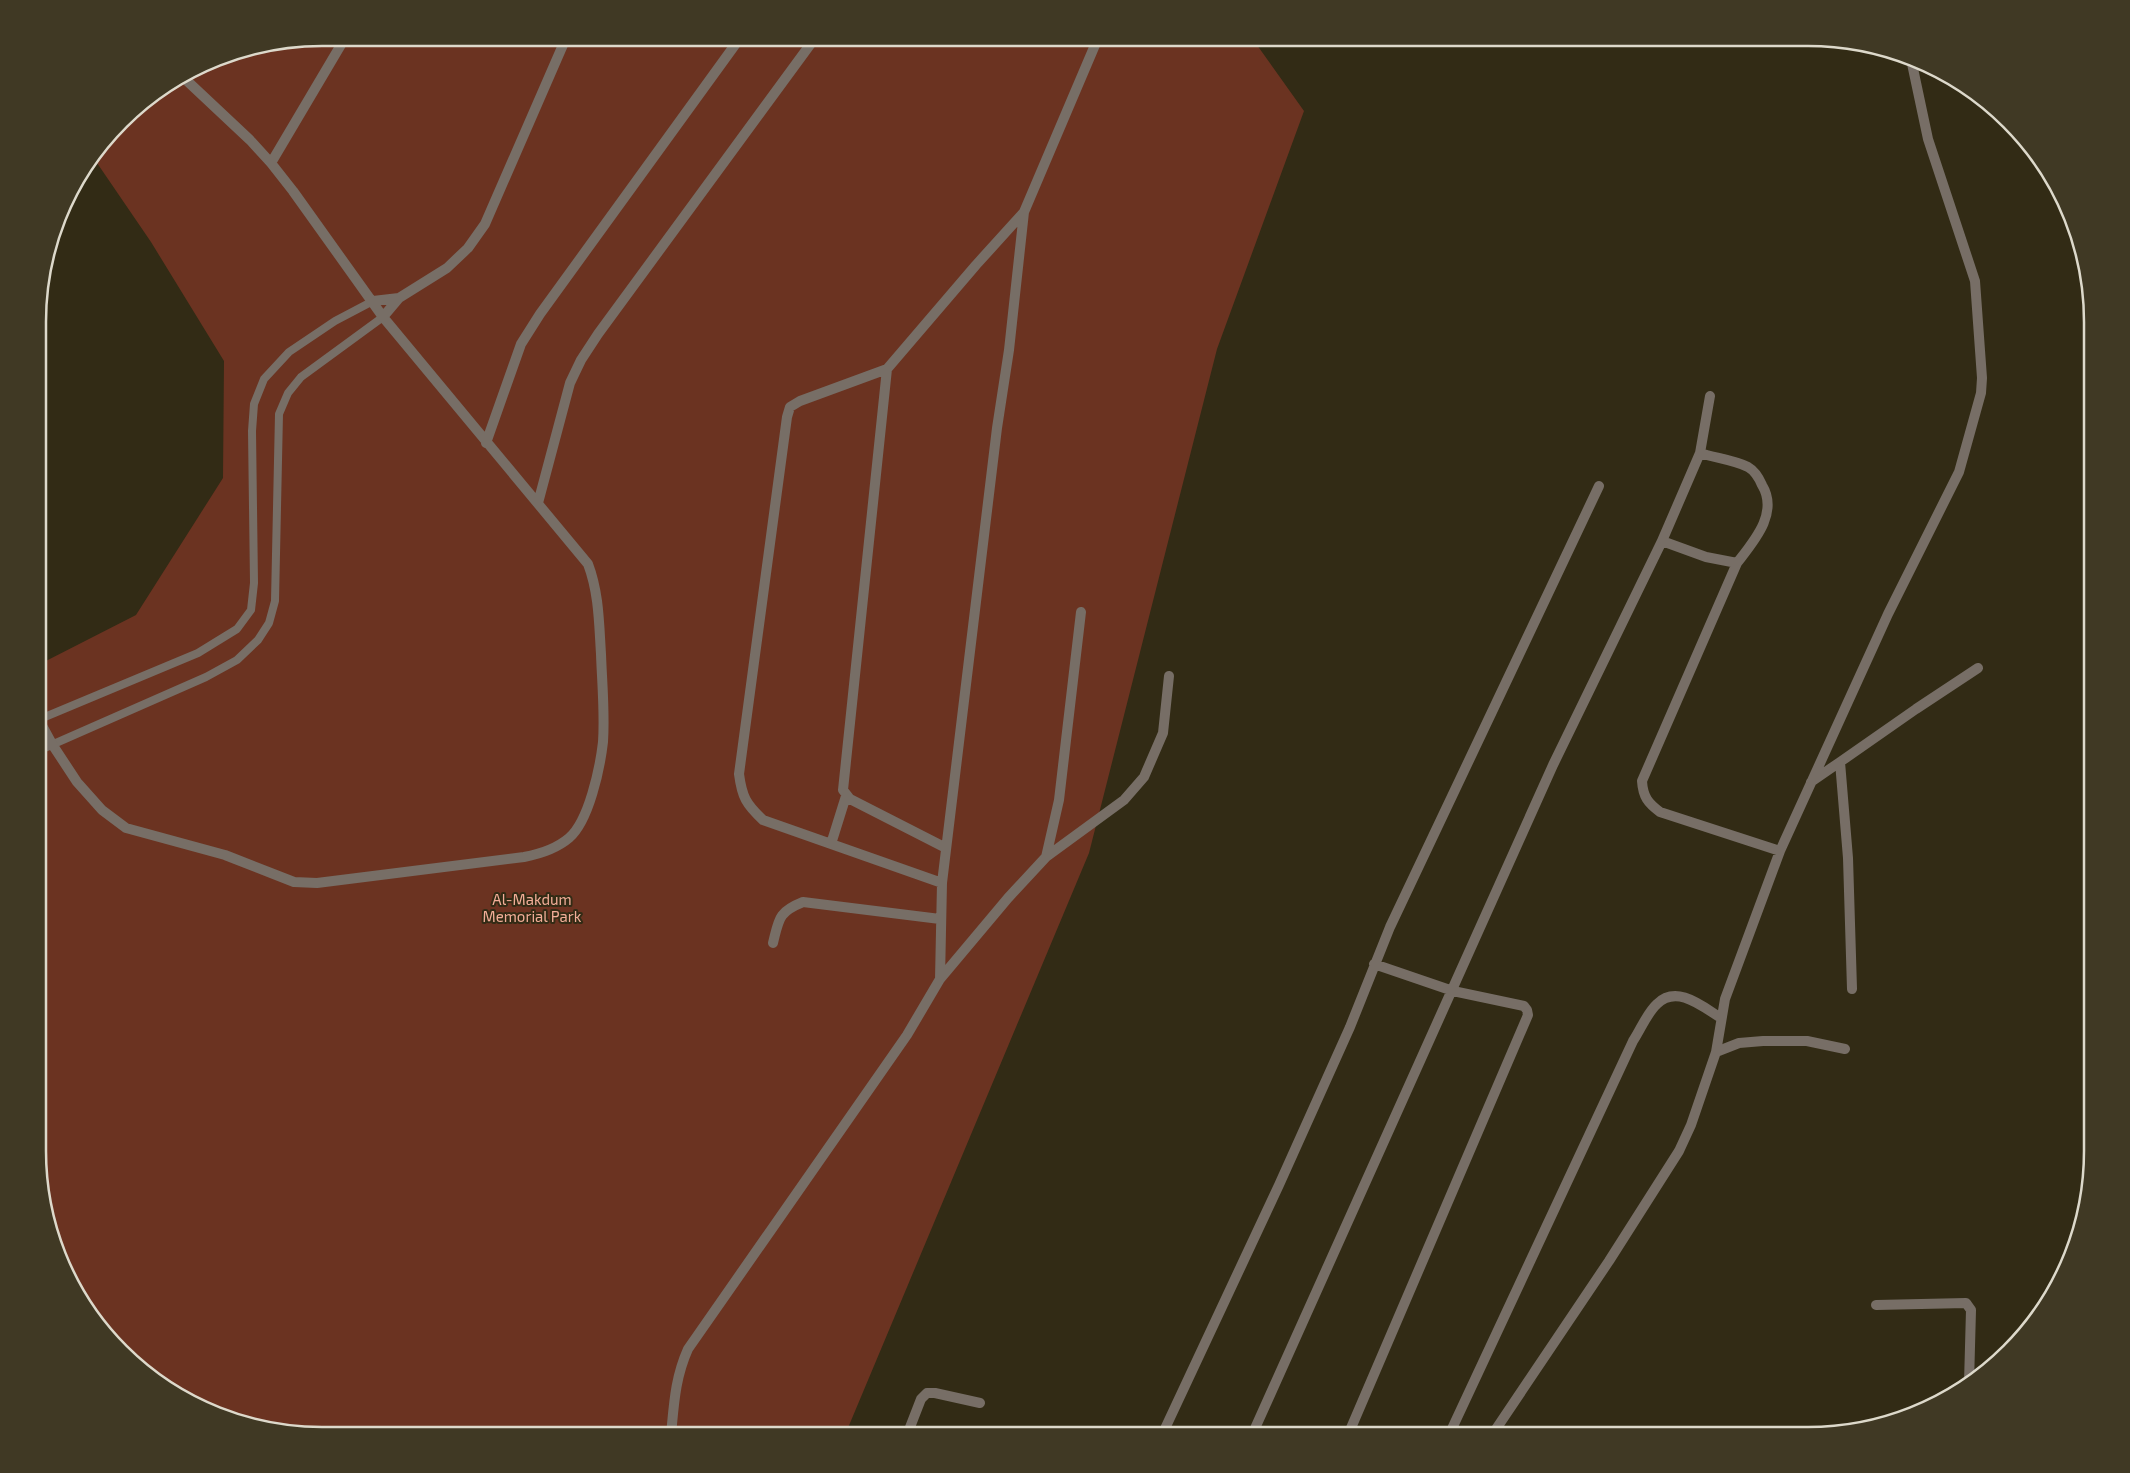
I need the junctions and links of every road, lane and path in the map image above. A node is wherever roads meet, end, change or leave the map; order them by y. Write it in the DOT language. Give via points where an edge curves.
graph roads {
  1 [pos="340,46"];
  2 [pos="563,46"];
  3 [pos="734,46"];
  4 [pos="809,46"];
  5 [pos="1095,46"];
  6 [pos="1913,67"];
  7 [pos="187,81"];
  8 [pos="271,163"];
  9 [pos="1024,212"];
  10 [pos="399,298"];
  11 [pos="373,302"];
  12 [pos="384,317"];
  13 [pos="887,369"];
  14 [pos="1710,396"];
  15 [pos="486,443"];
  16 [pos="1700,453"];
  17 [pos="1599,486"];
  18 [pos="538,503"];
  19 [pos="1662,541"];
  20 [pos="1737,563"];
  21 [pos="1081,612"];
  22 [pos="1978,668"];
  23 [pos="1170,676"];
  24 [pos="46,717"];
  25 [pos="46,732"];
  26 [pos="52,744"];
  27 [pos="46,747"];
  28 [pos="1840,762"];
  29 [pos="1811,782"];
  30 [pos="846,796"];
  31 [pos="832,844"];
  32 [pos="946,848"];
  33 [pos="1780,851"];
  34 [pos="1046,857"];
  35 [pos="942,883"];
  36 [pos="940,919"];
  37 [pos="773,943"];
  38 [pos="1374,964"];
  39 [pos="940,979"];
  40 [pos="1852,990"];
  41 [pos="1453,992"];
  42 [pos="1721,1018"];
  43 [pos="1845,1049"];
  44 [pos="1716,1052"];
  45 [pos="1876,1306"];
  46 [pos="1969,1374"];
  47 [pos="980,1403"];
  48 [pos="672,1427"];
  49 [pos="910,1427"];
  50 [pos="1166,1427"];
  51 [pos="1256,1427"];
  52 [pos="1351,1427"];
  53 [pos="1453,1427"];
  54 [pos="1497,1427"];
  1 -- 8 [label="street"];
  2 -- 10 [label="street" via="485,224 468,248 446,268"];
  3 -- 15 [label="street" via="521,344"];
  4 -- 18 [label="street" via="581,360 570,383"];
  5 -- 9 [label="street"];
  6 -- 29 [label="street" via="1928,139 1975,282 1982,356 1981,393 1959,472 1949,495 1888,614"];
  7 -- 8 [label="street"];
  8 -- 11 [label="street"];
  9 -- 13 [label="street"];
  9 -- 32 [label="street"];
  10 -- 11 [label="street"];
  10 -- 12 [label="street"];
  11 -- 12 [label="street"];
  11 -- 24 [label="lane" via="335,321 288,352 264,379 254,404 252,431 254,583 251,610 237,629 198,653"];
  12 -- 15 [label="street"];
  12 -- 26 [label="lane" via="301,377 288,393 279,414 275,601 269,623 258,640 237,660 206,677"];
  13 -- 30 [label="street" via="843,790"];
  13 -- 31 [label="street" via="800,400 790,407 739,774 741,793 748,806 763,820"];
  14 -- 16 [label="street"];
  15 -- 18 [label="street"];
  16 -- 19 [label="street"];
  16 -- 20 [label="street" via="1749,468 1766,491 1766,521"];
  17 -- 38 [label="street"];
  18 -- 26 [label="street" via="588,564 595,581 604,708 602,744 593,789 582,821 570,838 547,852 524,858 317,884 294,882 225,854 126,828 102,810 77,782"];
  19 -- 20 [label="street" via="1706,557"];
  19 -- 41 [label="street" via="1553,765"];
  20 -- 33 [label="street" via="1642,781 1643,794 1649,804 1660,812"];
  21 -- 34 [label="street" via="1059,800"];
  22 -- 28 [label="street"];
  23 -- 34 [label="street" via="1163,733 1144,777 1124,800"];
  25 -- 26 [label="street"];
  26 -- 27 [label="lane"];
  28 -- 29 [label="street"];
  28 -- 40 [label="street" via="1848,858"];
  29 -- 33 [label="street"];
  30 -- 31 [label="street"];
  30 -- 32 [label="street"];
  31 -- 35 [label="street"];
  32 -- 35 [label="street"];
  33 -- 42 [label="street"];
  34 -- 39 [label="street"];
  35 -- 36 [label="street"];
  36 -- 37 [label="street" via="803,902 779,918"];
  36 -- 39 [label="street"];
  38 -- 41 [label="street"];
  38 -- 50 [label="street" via="1350,1027 1279,1185"];
  39 -- 48 [label="street" via="907,1035 688,1349 679,1369"];
  41 -- 51 [label="street"];
  41 -- 52 [label="street" via="1524,1006 1528,1015"];
  42 -- 44 [label="street"];
  42 -- 53 [label="street" via="1681,996 1668,997 1657,1004 1633,1041"];
  43 -- 44 [label="street" via="1807,1041 1763,1041 1739,1043"];
  44 -- 54 [label="street" via="1679,1150"];
  45 -- 46 [label="street" via="1966,1303 1971,1310"];
  47 -- 49 [label="street" via="927,1393 921,1399"];
}
